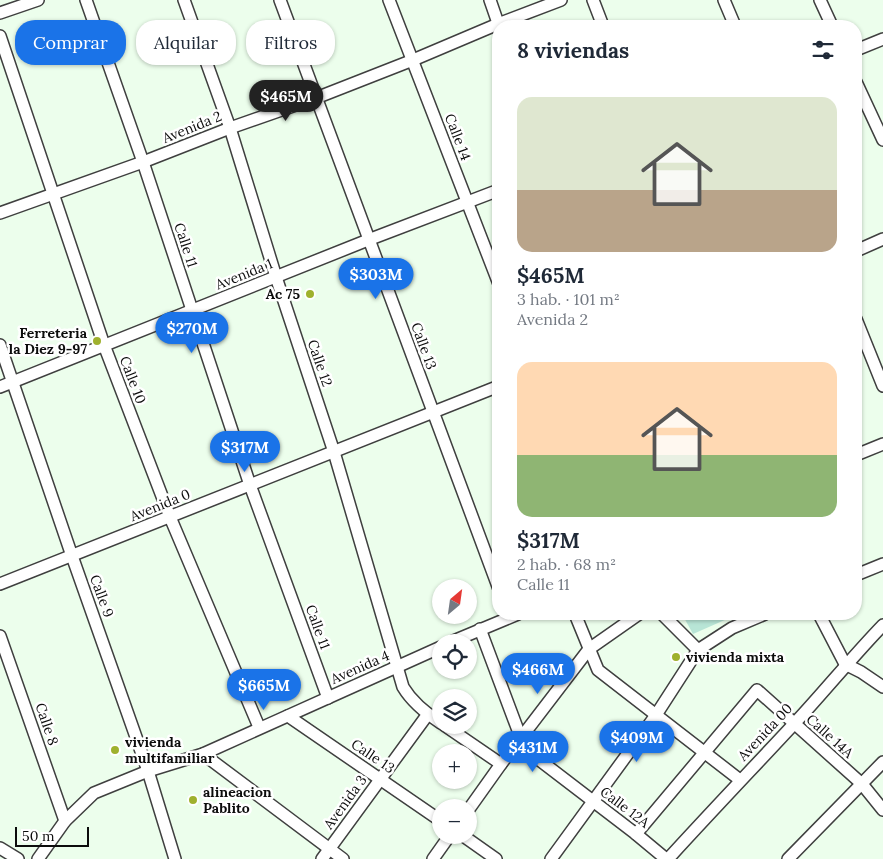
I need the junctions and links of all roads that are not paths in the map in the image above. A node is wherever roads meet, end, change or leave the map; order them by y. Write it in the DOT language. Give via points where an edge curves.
graph roads {
  1 [pos="38,0"];
  2 [pos="86,0"];
  3 [pos="184,0"];
  4 [pos="280,0"];
  5 [pos="389,0"];
  6 [pos="490,0"];
  7 [pos="561,0"];
  8 [pos="593,0"];
  9 [pos="724,0"];
  10 [pos="820,0"];
  11 [pos="0,13"];
  12 [pos="496,20"];
  13 [pos="511,20"];
  14 [pos="600,20"];
  15 [pos="732,20"];
  16 [pos="829,20"];
  17 [pos="492,28"];
  18 [pos="0,36"];
  19 [pos="883,39"];
  20 [pos="862,48"];
  21 [pos="414,60"];
  22 [pos="862,95"];
  23 [pos="316,98"];
  24 [pos="230,128"];
  25 [pos="883,140"];
  26 [pos="143,162"];
  27 [pos="492,193"];
  28 [pos="53,194"];
  29 [pos="467,202"];
  30 [pos="0,213"];
  31 [pos="368,240"];
  32 [pos="883,240"];
  33 [pos="862,249"];
  34 [pos="492,266"];
  35 [pos="276,278"];
  36 [pos="191,311"];
  37 [pos="862,334"];
  38 [pos="0,345"];
  39 [pos="104,345"];
  40 [pos="13,382"];
  41 [pos="883,386"];
  42 [pos="0,387"];
  43 [pos="492,389"];
  44 [pos="432,413"];
  45 [pos="883,444"];
  46 [pos="334,452"];
  47 [pos="862,453"];
  48 [pos="250,485"];
  49 [pos="170,517"];
  50 [pos="72,556"];
  51 [pos="883,564"];
  52 [pos="492,571"];
  53 [pos="862,573"];
  54 [pos="0,584"];
  55 [pos="501,620"];
  56 [pos="577,620"];
  57 [pos="630,620"];
  58 [pos="668,620"];
  59 [pos="751,620"];
  60 [pos="823,620"];
  61 [pos="883,625"];
  62 [pos="480,629"];
  63 [pos="468,634"];
  64 [pos="0,636"];
  65 [pos="589,649"];
  66 [pos="698,650"];
  67 [pos="432,651"];
  68 [pos="845,664"];
  69 [pos="398,666"];
  70 [pos="883,687"];
  71 [pos="328,698"];
  72 [pos="428,714"];
  73 [pos="656,715"];
  74 [pos="288,716"];
  75 [pos="432,717"];
  76 [pos="794,724"];
  77 [pos="259,727"];
  78 [pos="458,734"];
  79 [pos="522,738"];
  80 [pos="704,752"];
  81 [pos="203,754"];
  82 [pos="883,762"];
  83 [pos="501,764"];
  84 [pos="148,771"];
  85 [pos="380,779"];
  86 [pos="740,780"];
  87 [pos="862,784"];
  88 [pos="476,799"];
  89 [pos="592,801"];
  90 [pos="883,810"];
  91 [pos="432,815"];
  92 [pos="65,821"];
  93 [pos="636,834"];
  94 [pos="444,844"];
  95 [pos="475,844"];
  96 [pos="0,848"];
  97 [pos="329,849"];
  98 [pos="18,859"];
  99 [pos="38,859"];
  100 [pos="174,859"];
  101 [pos="322,859"];
  102 [pos="344,859"];
  103 [pos="433,859"];
  104 [pos="496,859"];
  105 [pos="551,859"];
  106 [pos="667,859"];
  107 [pos="788,859"];
  1 -- 11 [label="street"];
  2 -- 26 [label="street, Calle 11"];
  3 -- 24 [label="street, Calle 12"];
  4 -- 23 [label="street, Calle 13"];
  5 -- 21 [label="street, Calle 14"];
  6 -- 12 [label="street"];
  7 -- 13 [label="street, Avenida 2"];
  8 -- 14 [label="street"];
  9 -- 15 [label="street"];
  10 -- 16 [label="street"];
  17 -- 21 [label="street, Avenida 2"];
  18 -- 28 [label="street, Calle 10"];
  19 -- 20 [label="street"];
  21 -- 23 [label="street, Avenida 2"];
  21 -- 29 [label="street, Calle 14"];
  22 -- 25 [label="street"];
  23 -- 24 [label="street, Avenida 2"];
  23 -- 31 [label="street, Calle 13"];
  24 -- 26 [label="street, Avenida 2"];
  24 -- 35 [label="street, Calle 12"];
  26 -- 28 [label="street, Avenida 2"];
  26 -- 36 [label="street, Calle 11"];
  27 -- 29 [label="street, Avenida 1"];
  28 -- 30 [label="street, Avenida 2"];
  28 -- 39 [label="street, Calle 10"];
  29 -- 31 [label="street, Avenida 1"];
  29 -- 34 [label="street, Calle 14"];
  31 -- 35 [label="street, Avenida 1"];
  31 -- 44 [label="street, Calle 13"];
  32 -- 33 [label="street"];
  35 -- 36 [label="street, Avenida 1"];
  35 -- 46 [label="street, Calle 12"];
  36 -- 39 [label="street, Avenida 1"];
  36 -- 48 [label="street, Calle 11"];
  37 -- 41 [label="street"];
  38 -- 40 [label="street, Calle 9"];
  39 -- 40 [label="street, Avenida 1"];
  39 -- 49 [label="street, Calle 10"];
  40 -- 42 [label="street, Avenida 1"];
  40 -- 50 [label="street, Calle 9"];
  43 -- 44 [label="street, Avenida 0"];
  44 -- 46 [label="street, Avenida 0"];
  44 -- 52 [label="street, Calle 13"];
  45 -- 47 [label="street"];
  46 -- 48 [label="street, Avenida 0"];
  46 -- 69 [label="street, Calle 12"];
  48 -- 49 [label="street, Avenida 0"];
  48 -- 71 [label="street, Calle 11"];
  49 -- 50 [label="street, Avenida 0"];
  49 -- 77 [label="street, Calle 10"];
  50 -- 54 [label="street, Avenida 0"];
  50 -- 84 [label="street, Calle 9"];
  51 -- 53 [label="street"];
  55 -- 62 [label="street"];
  56 -- 65 [label="street"];
  57 -- 65 [label="street"];
  58 -- 66 [label="street"];
  59 -- 66 [label="street"];
  60 -- 68 [label="street"];
  61 -- 68 [label="street, Avenida 00"];
  62 -- 63 [label="street"];
  62 -- 79 [label="street, Calle 12A"];
  64 -- 92 [label="street, Calle 8"];
  65 -- 73 [label="street" via="598,670"];
  65 -- 79 [label="street"];
  66 -- 73 [label="street"];
  67 -- 69 [label="street, Avenida 4"];
  68 -- 70 [label="street"];
  68 -- 76 [label="street, Avenida 00"];
  69 -- 71 [label="street, Avenida 4"];
  69 -- 72 [label="street, Calle 12" via="406,692"];
  71 -- 74 [label="street, Avenida 4"];
  72 -- 75 [label="street, Calle 12"];
  72 -- 85 [label="street, Avenida 3"];
  73 -- 80 [label="street"];
  73 -- 89 [label="street"];
  74 -- 77 [label="street, Avenida 4"];
  74 -- 85 [label="street, Calle 13"];
  76 -- 80 [label="street, Calle 14A" via="757,690"];
  76 -- 86 [label="street, Avenida 00"];
  76 -- 87 [label="street, Calle 14A"];
  77 -- 81 [label="street, Avenida 4"];
  78 -- 83 [label="street, Calle 12"];
  79 -- 83 [label="street"];
  79 -- 89 [label="street, Calle 12A" via="529,754"];
  80 -- 86 [label="street"];
  80 -- 93 [label="street"];
  81 -- 84 [label="street, Avenida 4"];
  81 -- 97 [label="street"];
  82 -- 87 [label="street"];
  83 -- 88 [label="street"];
  84 -- 92 [label="street, Avenida 4" via="94,794"];
  84 -- 100 [label="street, Calle 9"];
  85 -- 91 [label="street, Calle 13"];
  85 -- 97 [label="street, Avenida 3"];
  86 -- 106 [label="street, Avenida 00"];
  87 -- 90 [label="street, Calle 14A"];
  87 -- 107 [label="street"];
  89 -- 93 [label="street, Calle 12A"];
  89 -- 105 [label="street"];
  92 -- 99 [label="street, Avenida 4"];
  93 -- 106 [label="street, Calle 12A"];
  94 -- 103 [label="street"];
  95 -- 104 [label="street"];
  96 -- 98 [label="street"];
  97 -- 101 [label="street, Avenida 3"];
  97 -- 102 [label="street"];
}
